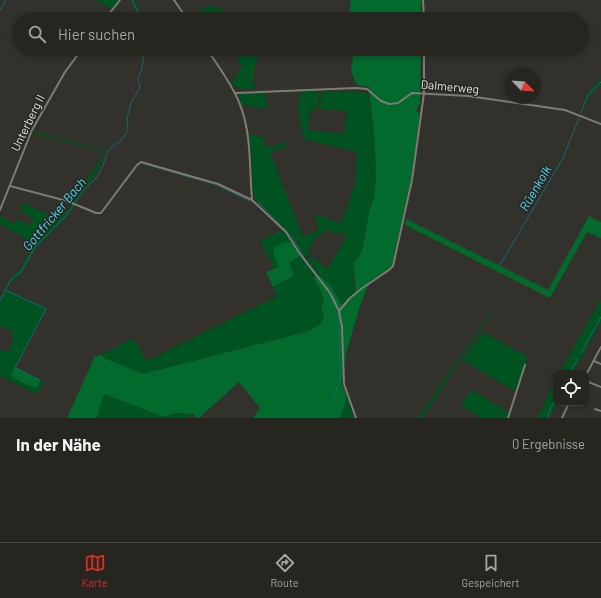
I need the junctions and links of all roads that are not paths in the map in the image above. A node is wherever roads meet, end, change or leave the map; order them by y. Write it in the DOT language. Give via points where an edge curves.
graph roads {
  1 [pos="120,0"];
  2 [pos="174,0"];
  3 [pos="424,0"];
  4 [pos="111,12"];
  5 [pos="183,12"];
  6 [pos="424,12"];
  7 [pos="77,56"];
  8 [pos="211,56"];
  9 [pos="424,56"];
  10 [pos="235,93"];
  11 [pos="424,93"];
  12 [pos="601,124"];
  13 [pos="10,186"];
  14 [pos="252,200"];
  15 [pos="0,210"];
  16 [pos="339,311"];
  17 [pos="601,347"];
  18 [pos="594,361"];
  19 [pos="601,364"];
  20 [pos="525,365"];
  21 [pos="589,370"];
  22 [pos="589,382"];
  23 [pos="601,387"];
  24 [pos="568,406"];
  25 [pos="596,409"];
  26 [pos="601,411"];
  27 [pos="356,418"];
  28 [pos="508,418"];
  29 [pos="563,418"];
  1 -- 4 [label="street"];
  2 -- 5 [label="street"];
  3 -- 6 [label="street"];
  7 -- 13 [label="street, Unterberg II" via="32,130"];
  8 -- 10 [label="street"];
  9 -- 11 [label="street"];
  10 -- 11 [label="street, Dalmerweg" via="356,88 367,89 382,101 393,104 412,93"];
  10 -- 14 [label="street" via="243,114 250,147"];
  11 -- 12 [label="street, Dalmerweg" via="468,96 565,110"];
  11 -- 16 [label="street" via="412,180 393,266 350,298"];
  13 -- 14 [label="street" via="101,213 141,162 218,184"];
  13 -- 15 [label="street, Unterberg II"];
  14 -- 16 [label="street" via="286,232 330,293"];
  16 -- 27 [label="street" via="344,384"];
  17 -- 18 [label="street"];
  18 -- 19 [label="street"];
  18 -- 21 [label="street"];
  20 -- 28 [label="street"];
  22 -- 23 [label="street"];
  24 -- 29 [label="street"];
  25 -- 26 [label="street"];
}
